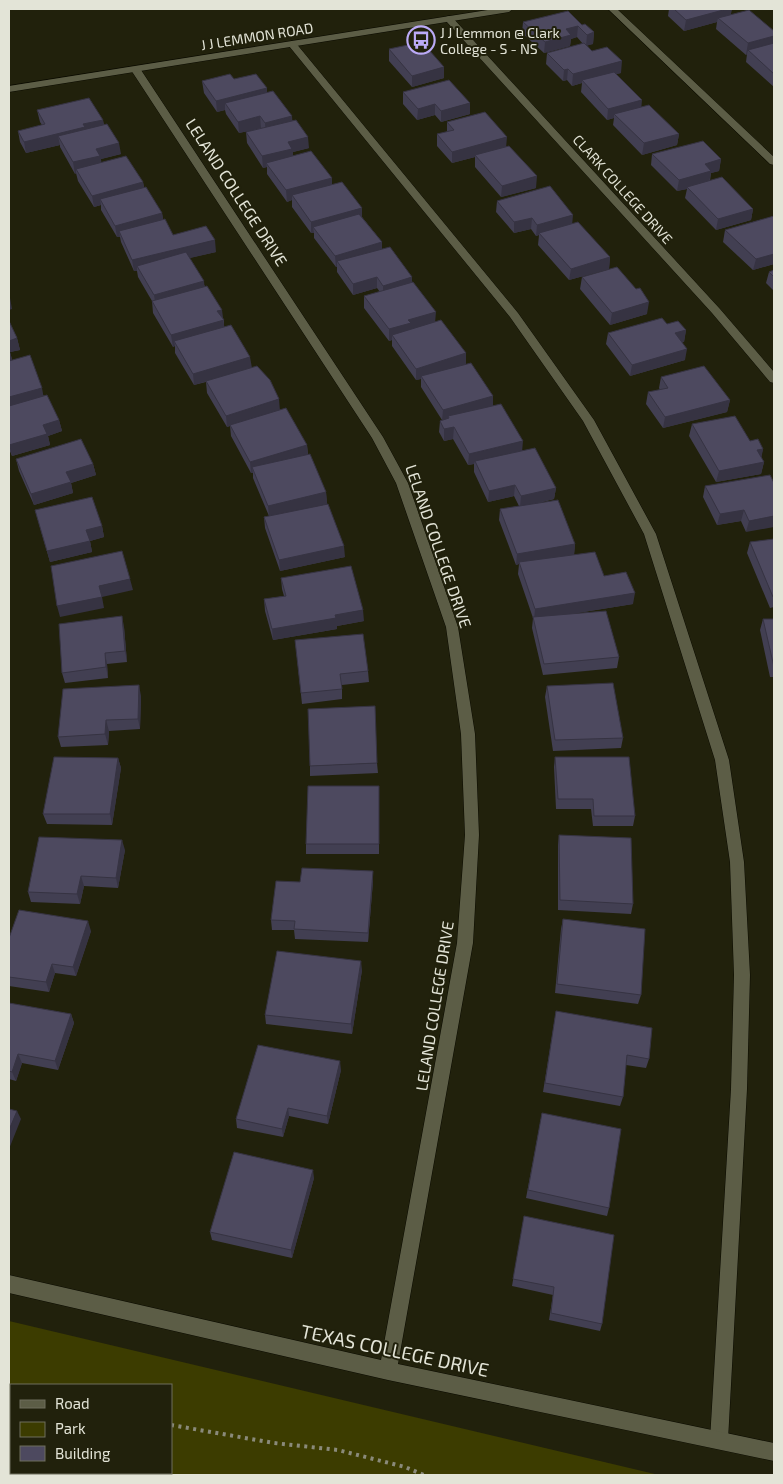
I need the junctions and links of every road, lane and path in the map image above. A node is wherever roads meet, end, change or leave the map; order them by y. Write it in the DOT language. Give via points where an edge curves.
graph roads {
  1 [pos="509,9"];
  2 [pos="612,9"];
  3 [pos="449,19"];
  4 [pos="292,44"];
  5 [pos="136,70"];
  6 [pos="9,88"];
  7 [pos="774,162"];
  8 [pos="774,379"];
  9 [pos="9,1284"];
  10 [pos="388,1371"];
  11 [pos="172,1424"];
  12 [pos="719,1440"];
  13 [pos="774,1452"];
  14 [pos="424,1475"];
  1 -- 3 [label="street, J J LEMMON ROAD"];
  2 -- 7 [label="street"];
  3 -- 4 [label="street, J J LEMMON ROAD"];
  3 -- 8 [label="street, CLARK COLLEGE DRIVE" via="716,310"];
  4 -- 5 [label="street, J J LEMMON ROAD"];
  4 -- 12 [label="street" via="514,315 588,420 650,534 719,751 737,862 742,975 739,1089"];
  5 -- 6 [label="street, J J LEMMON ROAD"];
  5 -- 10 [label="street, LELAND COLLEGE DRIVE" via="378,437 402,483 452,627 468,734 472,835 465,944"];
  9 -- 10 [label="street, TEXAS COLLEGE DRIVE"];
  10 -- 12 [label="street, TEXAS COLLEGE DRIVE"];
  11 -- 14 [label="path" via="274,1443 338,1450"];
  12 -- 13 [label="street, TEXAS COLLEGE DRIVE"];
}
